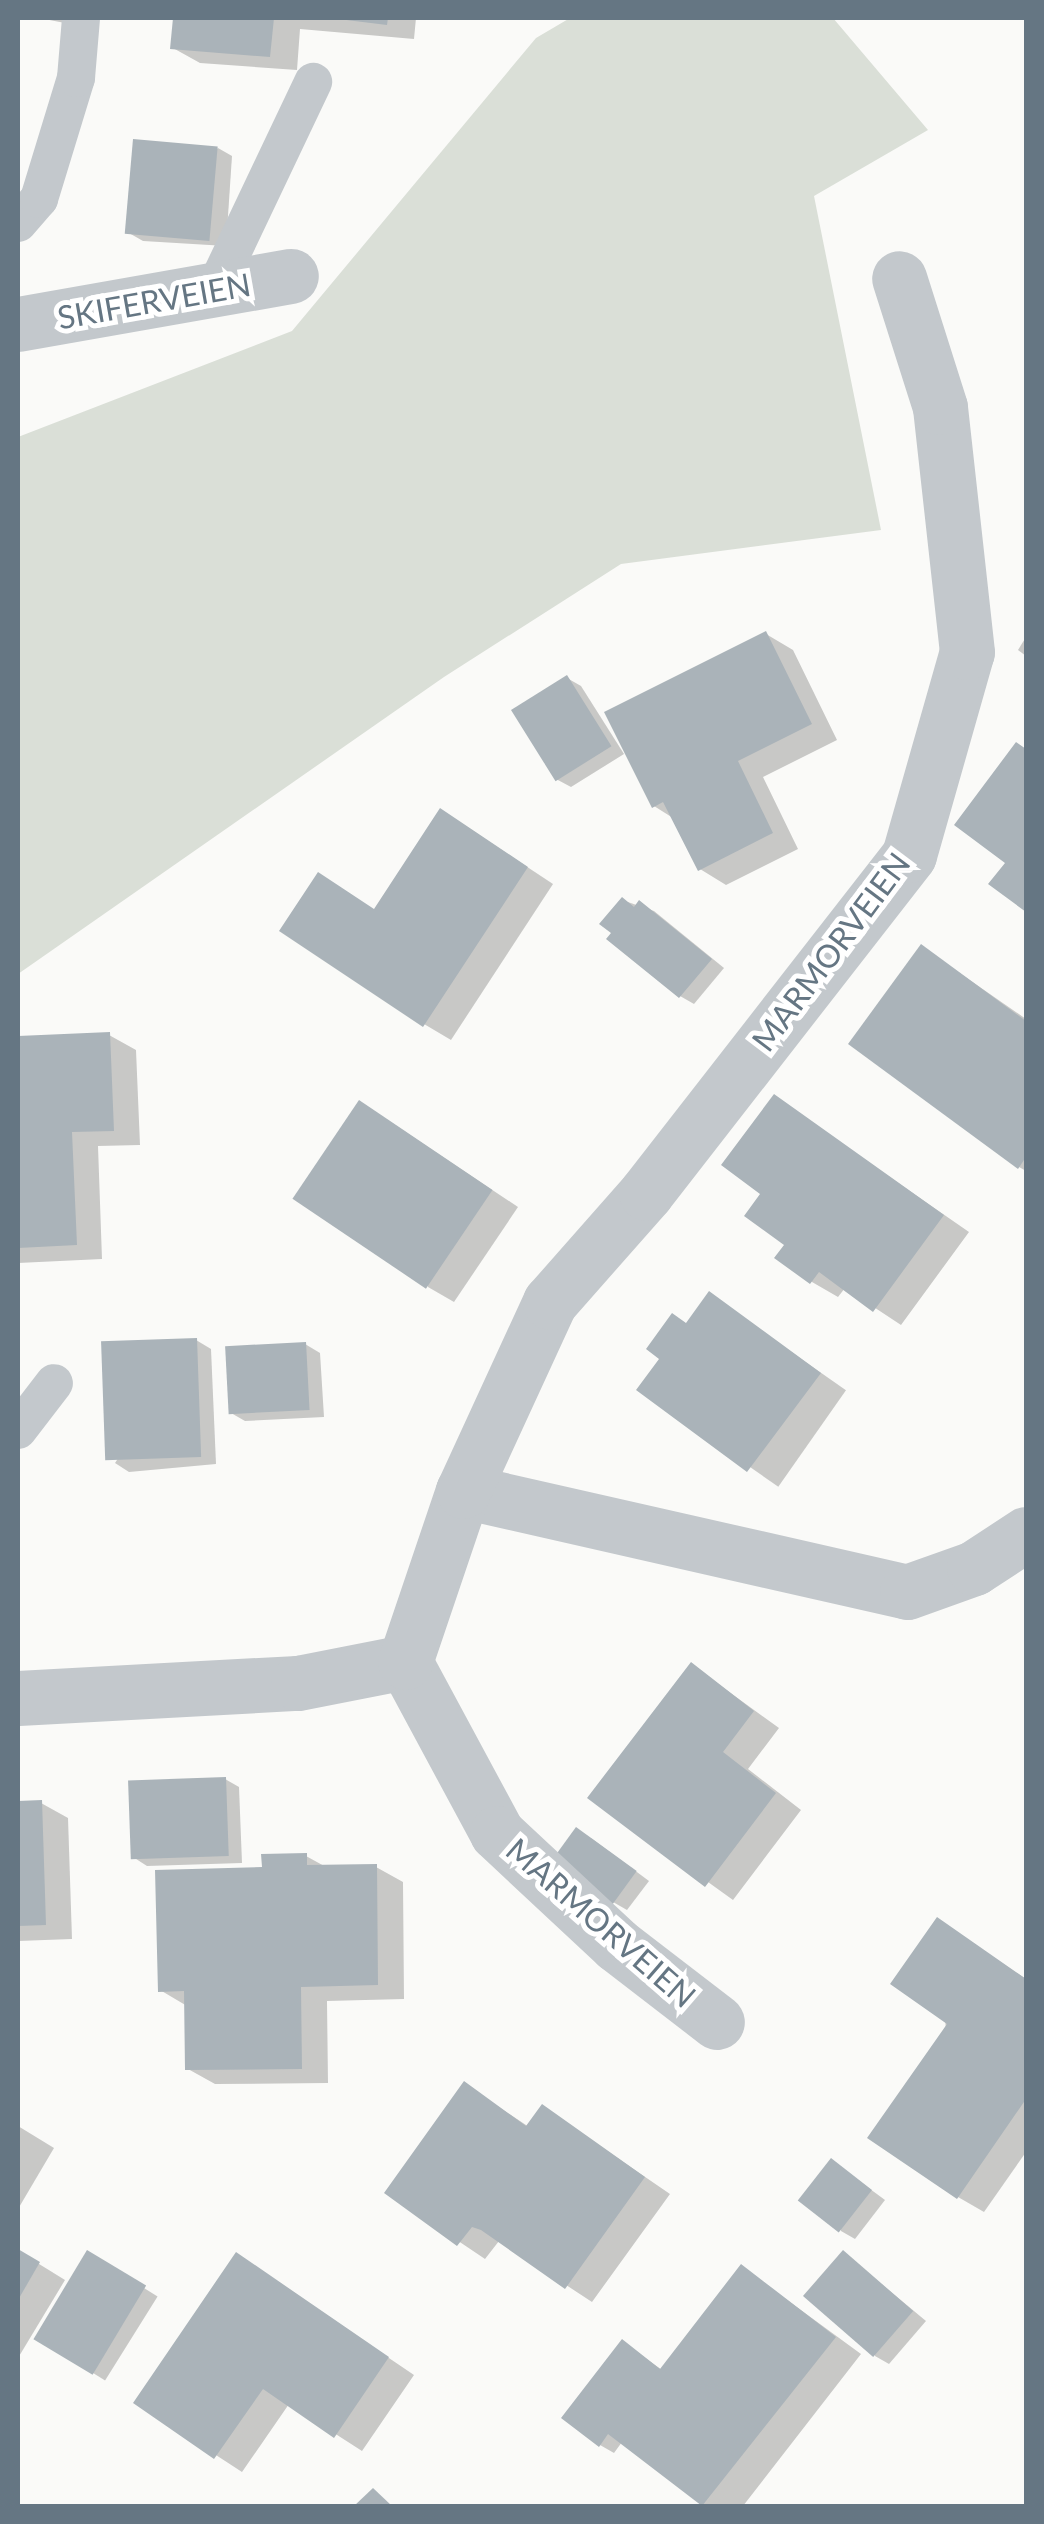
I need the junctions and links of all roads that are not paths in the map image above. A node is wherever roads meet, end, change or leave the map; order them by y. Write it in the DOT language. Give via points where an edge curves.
graph roads {
  1 [pos="80,18"];
  2 [pos="314,82"];
  3 [pos="18,223"];
  4 [pos="290,276"];
  5 [pos="900,278"];
  6 [pos="212,295"];
  7 [pos="18,324"];
  8 [pos="54,1383"];
  9 [pos="18,1430"];
  10 [pos="463,1490"];
  11 [pos="1026,1534"];
  12 [pos="405,1662"];
  13 [pos="18,1698"];
  14 [pos="718,2022"];
  1 -- 3 [label="lane" via="76,78 39,198"];
  2 -- 6 [label="lane"];
  4 -- 6 [label="street, SKIFERVEIEN"];
  5 -- 10 [label="street, MARMORVEIEN" via="940,406 967,652 909,854 646,1193 550,1302"];
  6 -- 7 [label="street, SKIFERVEIEN"];
  8 -- 9 [label="lane"];
  10 -- 11 [label="street" via="907,1592 974,1568"];
  10 -- 12 [label="street, MARMORVEIEN"];
  12 -- 13 [label="street" via="298,1684"];
  12 -- 14 [label="street, MARMORVEIEN" via="497,1832 617,1945"];
}
